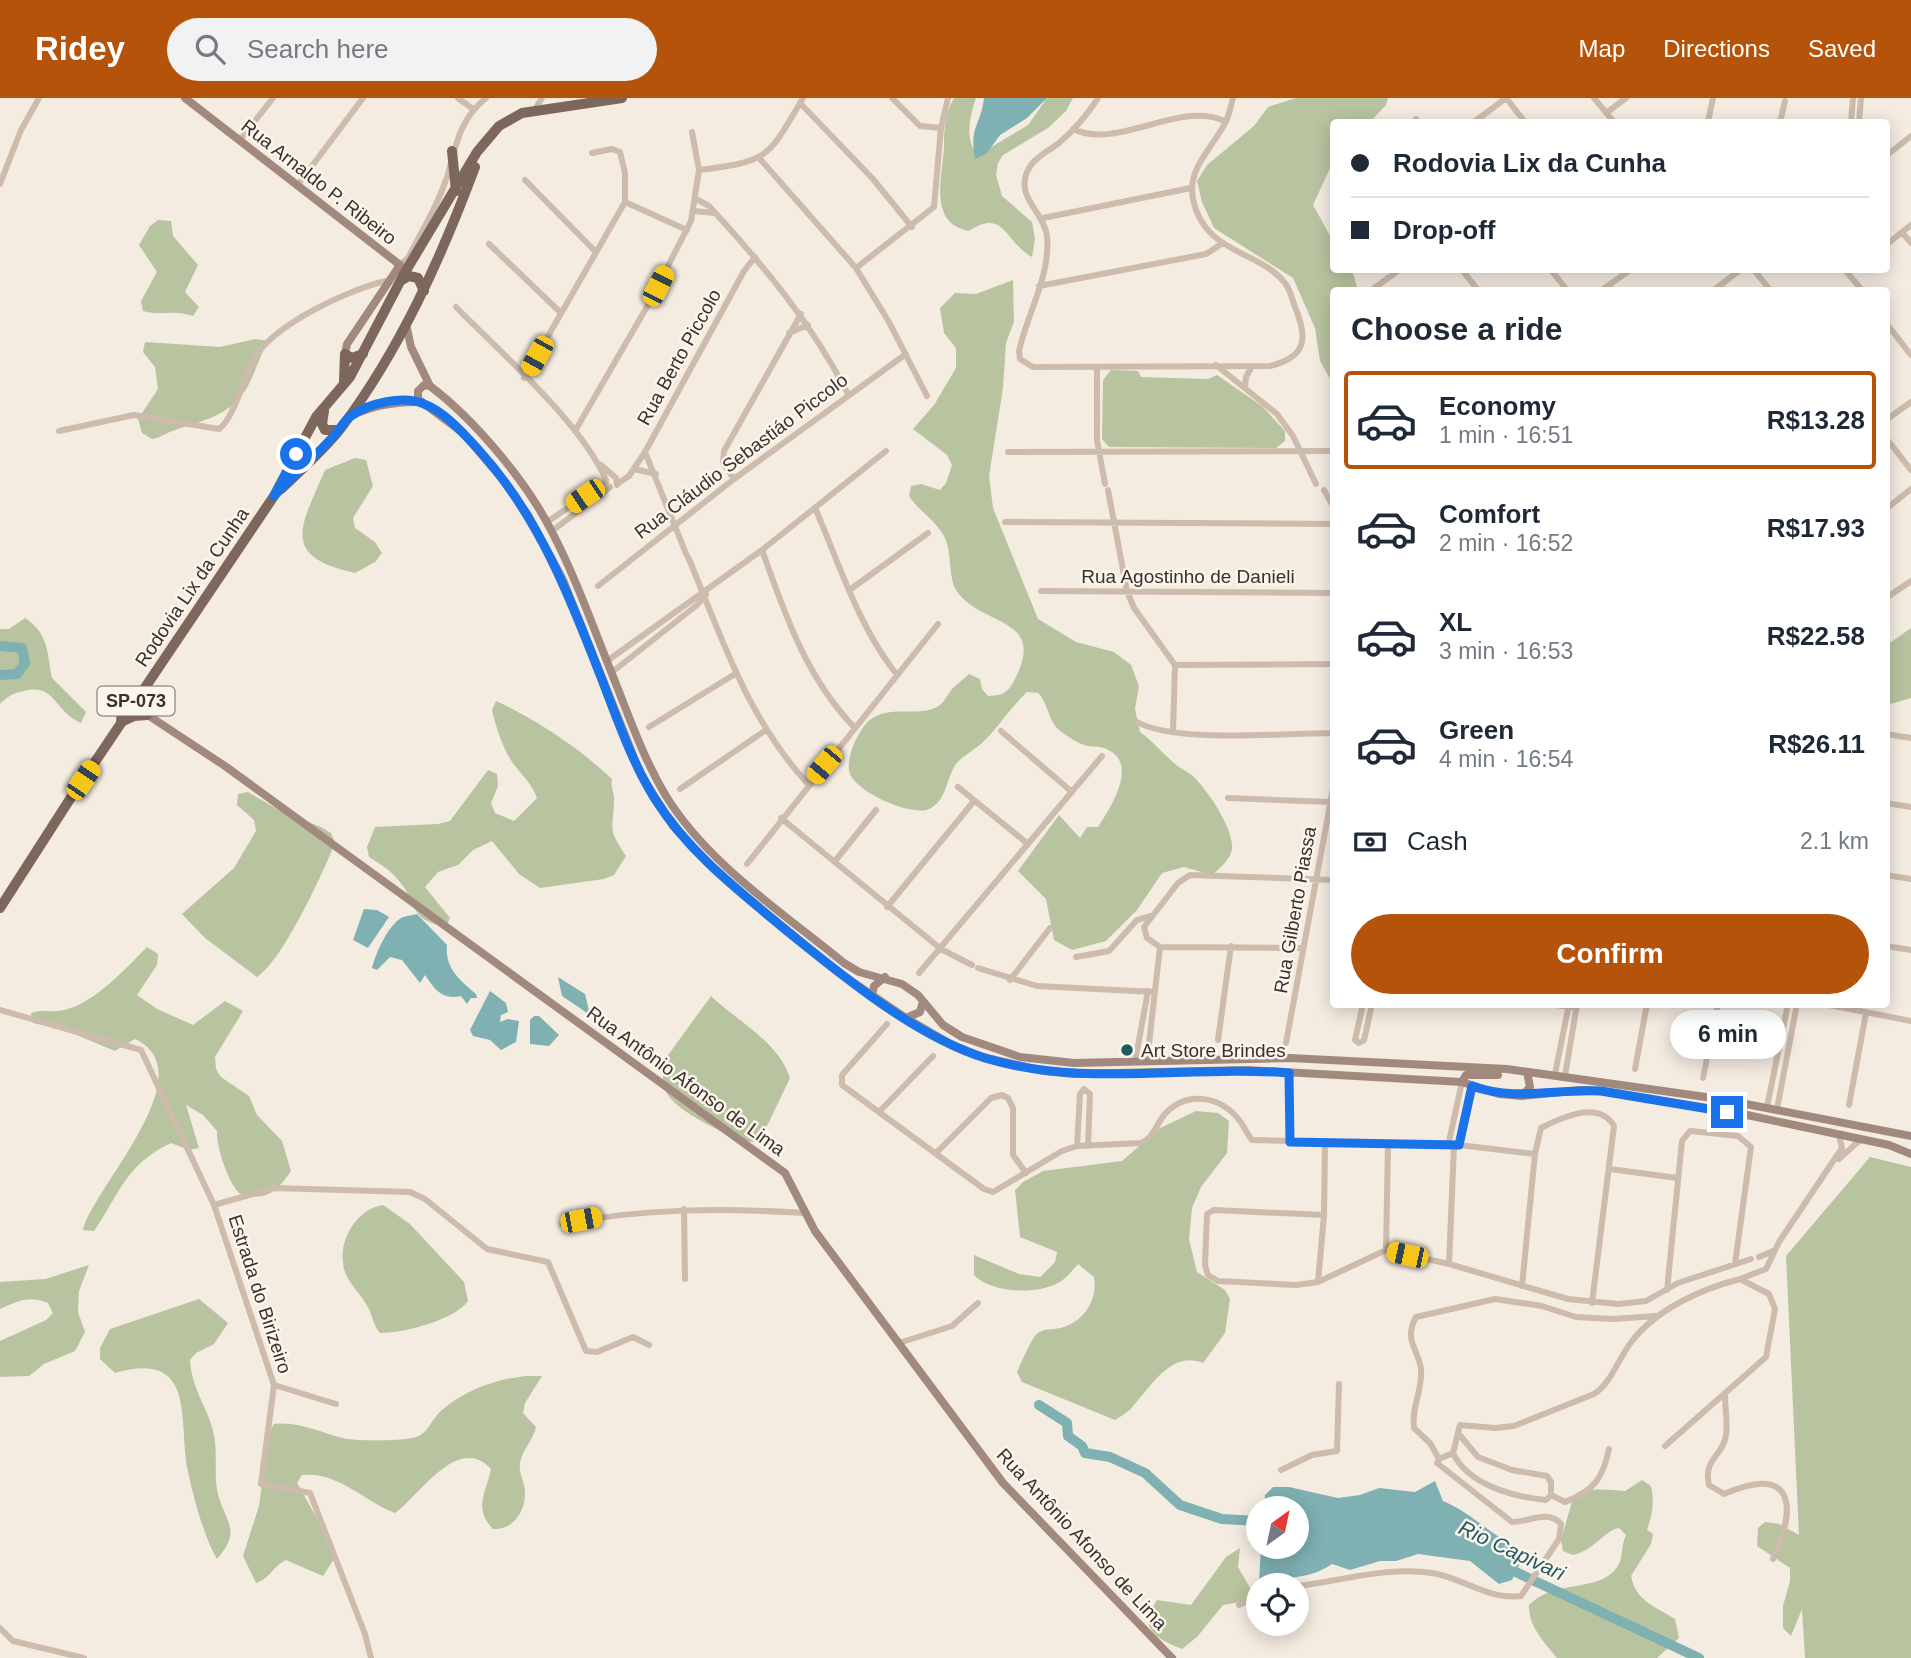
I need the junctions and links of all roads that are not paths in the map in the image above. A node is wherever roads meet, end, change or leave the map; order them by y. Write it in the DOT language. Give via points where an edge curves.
graph roads {
  1 [pos="39,98"];
  2 [pos="273,98"];
  3 [pos="363,98"];
  4 [pos="458,98"];
  5 [pos="485,98"];
  6 [pos="542,98"];
  7 [pos="622,98"];
  8 [pos="892,98"];
  9 [pos="948,98"];
  10 [pos="1098,98"];
  11 [pos="1233,98"];
  12 [pos="1506,98"];
  13 [pos="1594,98"];
  14 [pos="1626,98"];
  15 [pos="1713,98"];
  16 [pos="1853,98"];
  17 [pos="1861,98"];
  18 [pos="187,99"];
  19 [pos="802,101"];
  20 [pos="1785,101"];
  21 [pos="472,109"];
  22 [pos="535,109"];
  23 [pos="1606,113"];
  24 [pos="1478,119"];
  25 [pos="1523,119"];
  26 [pos="1611,119"];
  27 [pos="1709,119"];
  28 [pos="1781,119"];
  29 [pos="1851,119"];
  30 [pos="1859,119"];
  31 [pos="1226,122"];
  32 [pos="940,128"];
  33 [pos="1073,130"];
  34 [pos="692,132"];
  35 [pos="1911,136"];
  36 [pos="240,140"];
  37 [pos="486,141"];
  38 [pos="452,151"];
  39 [pos="593,153"];
  40 [pos="1890,153"];
  41 [pos="761,159"];
  42 [pos="699,170"];
  43 [pos="524,180"];
  44 [pos="0,184"];
  45 [pos="297,186"];
  46 [pos="1191,188"];
  47 [pos="456,191"];
  48 [pos="696,198"];
  49 [pos="625,202"];
  50 [pos="694,211"];
  51 [pos="716,214"];
  52 [pos="1042,218"];
  53 [pos="1911,225"];
  54 [pos="912,227"];
  55 [pos="687,230"];
  56 [pos="1902,232"];
  57 [pos="1890,241"];
  58 [pos="1223,243"];
  59 [pos="1911,243"];
  60 [pos="489,244"];
  61 [pos="595,251"];
  62 [pos="755,257"];
  63 [pos="400,265"];
  64 [pos="856,268"];
  65 [pos="1395,273"];
  66 [pos="1464,273"];
  67 [pos="1553,273"];
  68 [pos="1626,273"];
  69 [pos="1736,273"];
  70 [pos="1756,273"];
  71 [pos="402,280"];
  72 [pos="386,281"];
  73 [pos="1039,286"];
  74 [pos="1376,287"];
  75 [pos="1476,287"];
  76 [pos="1565,287"];
  77 [pos="1606,287"];
  78 [pos="1718,287"];
  79 [pos="1768,287"];
  80 [pos="424,292"];
  81 [pos="456,307"];
  82 [pos="561,313"];
  83 [pos="801,314"];
  84 [pos="406,321"];
  85 [pos="808,325"];
  86 [pos="1890,328"];
  87 [pos="789,333"];
  88 [pos="365,352"];
  89 [pos="345,354"];
  90 [pos="906,354"];
  91 [pos="1911,355"];
  92 [pos="1216,365"];
  93 [pos="1252,366"];
  94 [pos="1097,367"];
  95 [pos="524,378"];
  96 [pos="343,385"];
  97 [pos="430,386"];
  98 [pos="1245,388"];
  99 [pos="848,394"];
  100 [pos="927,396"];
  101 [pos="422,402"];
  102 [pos="1911,402"];
  103 [pos="327,404"];
  104 [pos="349,416"];
  105 [pos="1890,417"];
  106 [pos="339,430"];
  107 [pos="575,431"];
  108 [pos="59,432"];
  109 [pos="1890,443"];
  110 [pos="886,451"];
  111 [pos="1300,451"];
  112 [pos="1330,451"];
  113 [pos="645,452"];
  114 [pos="1008,452"];
  115 [pos="1098,452"];
  116 [pos="1911,470"];
  117 [pos="632,471"];
  118 [pos="657,475"];
  119 [pos="734,479"];
  120 [pos="611,481"];
  121 [pos="1316,484"];
  122 [pos="1911,489"];
  123 [pos="1324,490"];
  124 [pos="274,496"];
  125 [pos="1330,501"];
  126 [pos="1890,506"];
  127 [pos="815,508"];
  128 [pos="547,522"];
  129 [pos="1005,522"];
  130 [pos="1115,523"];
  131 [pos="676,524"];
  132 [pos="1330,524"];
  133 [pos="552,531"];
  134 [pos="928,533"];
  135 [pos="762,550"];
  136 [pos="1911,580"];
  137 [pos="598,586"];
  138 [pos="851,589"];
  139 [pos="1041,591"];
  140 [pos="1128,591"];
  141 [pos="1330,593"];
  142 [pos="703,594"];
  143 [pos="1890,595"];
  144 [pos="938,624"];
  145 [pos="607,661"];
  146 [pos="1330,664"];
  147 [pos="1175,665"];
  148 [pos="611,673"];
  149 [pos="735,674"];
  150 [pos="897,675"];
  151 [pos="143,691"];
  152 [pos="131,704"];
  153 [pos="147,715"];
  154 [pos="1135,721"];
  155 [pos="121,722"];
  156 [pos="649,727"];
  157 [pos="855,728"];
  158 [pos="766,730"];
  159 [pos="1001,731"];
  160 [pos="1173,732"];
  161 [pos="1330,733"];
  162 [pos="1890,735"];
  163 [pos="1911,738"];
  164 [pos="1102,756"];
  165 [pos="808,784"];
  166 [pos="958,787"];
  167 [pos="680,789"];
  168 [pos="1072,792"];
  169 [pos="1227,798"];
  170 [pos="974,801"];
  171 [pos="1330,802"];
  172 [pos="1890,804"];
  173 [pos="1330,807"];
  174 [pos="1911,807"];
  175 [pos="876,810"];
  176 [pos="781,818"];
  177 [pos="1028,844"];
  178 [pos="835,860"];
  179 [pos="747,864"];
  180 [pos="1890,876"];
  181 [pos="1315,879"];
  182 [pos="1911,879"];
  183 [pos="1330,880"];
  184 [pos="887,906"];
  185 [pos="0,908"];
  186 [pos="1151,916"];
  187 [pos="1050,928"];
  188 [pos="1231,946"];
  189 [pos="1160,947"];
  190 [pos="1890,947"];
  191 [pos="1303,948"];
  192 [pos="941,949"];
  193 [pos="1911,950"];
  194 [pos="1076,957"];
  195 [pos="919,973"];
  196 [pos="885,977"];
  197 [pos="1010,979"];
  198 [pos="1151,992"];
  199 [pos="872,996"];
  200 [pos="923,1001"];
  201 [pos="1362,1008"];
  202 [pos="1371,1008"];
  203 [pos="1567,1008"];
  204 [pos="1577,1008"];
  205 [pos="1646,1008"];
  206 [pos="1717,1008"];
  207 [pos="1787,1008"];
  208 [pos="1796,1008"];
  209 [pos="1843,1008"];
  210 [pos="0,1010"];
  211 [pos="1866,1013"];
  212 [pos="906,1018"];
  213 [pos="1911,1021"];
  214 [pos="887,1024"];
  215 [pos="1218,1040"];
  216 [pos="1286,1043"];
  217 [pos="933,1056"];
  218 [pos="1147,1061"];
  219 [pos="1135,1062"];
  220 [pos="1507,1069"];
  221 [pos="1635,1069"];
  222 [pos="1527,1072"];
  223 [pos="1289,1073"];
  224 [pos="1555,1074"];
  225 [pos="1498,1075"];
  226 [pos="1565,1076"];
  227 [pos="1703,1078"];
  228 [pos="1462,1082"];
  229 [pos="1472,1086"];
  230 [pos="1499,1094"];
  231 [pos="1522,1096"];
  232 [pos="1849,1105"];
  233 [pos="1767,1107"];
  234 [pos="1777,1109"];
  235 [pos="879,1112"];
  236 [pos="1839,1135"];
  237 [pos="1911,1136"];
  238 [pos="1860,1140"];
  239 [pos="1290,1142"];
  240 [pos="1325,1143"];
  241 [pos="1388,1144"];
  242 [pos="1077,1146"];
  243 [pos="1088,1146"];
  244 [pos="1453,1146"];
  245 [pos="936,1153"];
  246 [pos="1535,1154"];
  247 [pos="1911,1154"];
  248 [pos="1832,1165"];
  249 [pos="1610,1169"];
  250 [pos="1026,1172"];
  251 [pos="1677,1178"];
  252 [pos="214,1205"];
  253 [pos="684,1209"];
  254 [pos="807,1213"];
  255 [pos="1324,1215"];
  256 [pos="562,1224"];
  257 [pos="1385,1250"];
  258 [pos="1775,1250"];
  259 [pos="1449,1264"];
  260 [pos="1735,1264"];
  261 [pos="684,1279"];
  262 [pos="1740,1279"];
  263 [pos="1318,1282"];
  264 [pos="1522,1286"];
  265 [pos="1667,1290"];
  266 [pos="978,1303"];
  267 [pos="1592,1303"];
  268 [pos="1656,1316"];
  269 [pos="899,1343"];
  270 [pos="649,1345"];
  271 [pos="1339,1384"];
  272 [pos="274,1385"];
  273 [pos="1725,1396"];
  274 [pos="336,1404"];
  275 [pos="1458,1433"];
  276 [pos="1665,1446"];
  277 [pos="1609,1449"];
  278 [pos="1453,1453"];
  279 [pos="1439,1459"];
  280 [pos="1281,1470"];
  281 [pos="1551,1495"];
  282 [pos="1773,1559"];
  283 [pos="1309,1585"];
  284 [pos="1246,1602"];
  285 [pos="1239,1605"];
  286 [pos="0,1628"];
  287 [pos="84,1658"];
  288 [pos="371,1658"];
  289 [pos="1172,1658"];
  1 -- 44 [label="street"];
  2 -- 36 [label="street"];
  3 -- 45 [label="street"];
  4 -- 21 [label="street"];
  5 -- 21 [label="street"];
  6 -- 22 [label="street"];
  7 -- 22 [label="main road, Rodovia Lix da Cunha / SP-073"];
  8 -- 32 [label="street" via="920,126"];
  9 -- 32 [label="street"];
  10 -- 33 [label="street"];
  11 -- 31 [label="street"];
  12 -- 24 [label="street"];
  12 -- 25 [label="street"];
  13 -- 23 [label="street"];
  14 -- 23 [label="street"];
  15 -- 27 [label="street"];
  16 -- 29 [label="street"];
  17 -- 30 [label="street"];
  18 -- 36 [label="main road, Rua Arnaldo P. Ribeiro"];
  19 -- 41 [label="street"];
  19 -- 54 [label="street"];
  20 -- 28 [label="street"];
  21 -- 38 [label="street"];
  22 -- 37 [label="main road, Rodovia Lix da Cunha / SP-073" via="499,126"];
  23 -- 26 [label="street"];
  31 -- 33 [label="street" via="1200,115 1099,134"];
  31 -- 46 [label="street" via="1195,169"];
  32 -- 54 [label="street" via="937,201"];
  33 -- 52 [label="street" via="1033,162 1026,174 1025,193"];
  34 -- 42 [label="street"];
  35 -- 40 [label="street"];
  36 -- 45 [label="main road, Rua Arnaldo P. Ribeiro"];
  37 -- 47 [label="main road, Rodovia Lix da Cunha / SP-073"];
  37 -- 80 [label="main road, Rodovia Lix da Cunha / SP-073"];
  38 -- 47 [label="main road"];
  38 -- 63 [label="street" via="432,210"];
  39 -- 49 [label="street" via="620,152"];
  41 -- 42 [label="street"];
  41 -- 64 [label="street"];
  42 -- 48 [label="street"];
  43 -- 61 [label="street"];
  45 -- 63 [label="main road, Rua Arnaldo P. Ribeiro"];
  46 -- 52 [label="street"];
  46 -- 58 [label="street" via="1199,217"];
  47 -- 71 [label="main road, Rodovia Lix da Cunha / SP-073"];
  48 -- 50 [label="street"];
  48 -- 51 [label="street"];
  49 -- 55 [label="street"];
  49 -- 61 [label="street"];
  50 -- 51 [label="street"];
  50 -- 55 [label="street"];
  51 -- 62 [label="street"];
  52 -- 73 [label="street" via="1047,248"];
  53 -- 56 [label="street"];
  54 -- 64 [label="street"];
  55 -- 107 [label="street"];
  56 -- 57 [label="street"];
  56 -- 59 [label="street"];
  58 -- 73 [label="street" via="1206,254"];
  58 -- 93 [label="street" via="1286,284 1304,329 1301,345 1290,359"];
  60 -- 82 [label="street"];
  61 -- 82 [label="street"];
  62 -- 83 [label="street"];
  62 -- 113 [label="street, Rua Berto Piccolo"];
  63 -- 72 [label="main road"];
  64 -- 90 [label="street"];
  65 -- 74 [label="street"];
  66 -- 75 [label="street"];
  67 -- 76 [label="street"];
  68 -- 77 [label="street"];
  69 -- 78 [label="street"];
  70 -- 79 [label="street"];
  71 -- 80 [label="main road" via="418,278"];
  71 -- 88 [label="main road, Rodovia Lix da Cunha / SP-073"];
  72 -- 89 [label="main road"];
  72 -- 108 [label="street" via="312,312 265,344 219,429 134,415"];
  73 -- 94 [label="street" via="1020,344 1020,359 1033,367"];
  80 -- 84 [label="main road, Rodovia Lix da Cunha / SP-073"];
  81 -- 95 [label="street"];
  82 -- 95 [label="street"];
  83 -- 85 [label="street"];
  83 -- 87 [label="street"];
  84 -- 97 [label="main road" via="411,346"];
  84 -- 104 [label="main road, Rodovia Lix da Cunha / SP-073"];
  85 -- 87 [label="street"];
  85 -- 99 [label="street"];
  86 -- 91 [label="street"];
  87 -- 119 [label="street" via="724,451 723,463"];
  88 -- 89 [label="main road" via="352,358"];
  88 -- 96 [label="main road, Rodovia Lix da Cunha / SP-073"];
  89 -- 96 [label="main road"];
  90 -- 99 [label="street, Rua Cláudio Sebastiáo Piccolo"];
  90 -- 100 [label="street"];
  92 -- 93 [label="street"];
  92 -- 94 [label="street"];
  92 -- 98 [label="street"];
  93 -- 98 [label="street"];
  94 -- 115 [label="street"];
  95 -- 107 [label="street"];
  96 -- 103 [label="main road, Rodovia Lix da Cunha / SP-073"];
  97 -- 101 [label="main road" via="418,391"];
  97 -- 128 [label="main road" via="491,447"];
  98 -- 111 [label="street" via="1278,414"];
  99 -- 119 [label="street, Rua Cláudio Sebastiáo Piccolo"];
  101 -- 104 [label="main road" via="376,405"];
  101 -- 199 [label="main road" via="463,433 528,515 563,580 641,775 674,826 713,868"];
  102 -- 105 [label="street"];
  103 -- 106 [label="main road" via="321,424 325,430"];
  103 -- 124 [label="main road, Rodovia Lix da Cunha / SP-073"];
  104 -- 106 [label="main road, Rodovia Lix da Cunha / SP-073"];
  106 -- 124 [label="main road, Rodovia Lix da Cunha / SP-073"];
  107 -- 120 [label="street"];
  109 -- 116 [label="street"];
  110 -- 127 [label="street"];
  111 -- 112 [label="street"];
  111 -- 115 [label="street"];
  111 -- 121 [label="street"];
  113 -- 117 [label="street, Rua Berto Piccolo"];
  113 -- 118 [label="street"];
  114 -- 115 [label="street"];
  115 -- 130 [label="street"];
  117 -- 118 [label="street"];
  117 -- 120 [label="street"];
  118 -- 131 [label="street"];
  119 -- 131 [label="street, Rua Cláudio Sebastiáo Piccolo"];
  120 -- 128 [label="street"];
  120 -- 133 [label="street"];
  122 -- 126 [label="street"];
  123 -- 125 [label="street"];
  124 -- 151 [label="main road, Rodovia Lix da Cunha / SP-073"];
  127 -- 135 [label="street"];
  127 -- 138 [label="street"];
  128 -- 133 [label="main road"];
  129 -- 130 [label="street"];
  130 -- 132 [label="street"];
  130 -- 140 [label="street"];
  131 -- 137 [label="street, Rua Cláudio Sebastiáo Piccolo"];
  131 -- 142 [label="street"];
  133 -- 145 [label="main road"];
  134 -- 138 [label="street"];
  135 -- 142 [label="street"];
  135 -- 157 [label="street" via="813,675 833,706"];
  136 -- 143 [label="street"];
  138 -- 150 [label="street" via="875,647"];
  139 -- 140 [label="street, Rua Agostinho de Danieli"];
  140 -- 141 [label="street, Rua Agostinho de Danieli"];
  140 -- 147 [label="street" via="1134,607"];
  142 -- 145 [label="street"];
  142 -- 148 [label="street"];
  142 -- 149 [label="street"];
  144 -- 150 [label="street"];
  145 -- 148 [label="main road"];
  146 -- 147 [label="street"];
  147 -- 160 [label="street"];
  148 -- 196 [label="main road" via="649,765 682,819 726,865 842,961 859,972"];
  149 -- 156 [label="street"];
  149 -- 158 [label="street"];
  150 -- 157 [label="street"];
  151 -- 152 [label="main road, Rodovia Lix da Cunha"];
  151 -- 153 [label="main road"];
  152 -- 153 [label="main road, Rua Antônio Afonso de Lima"];
  152 -- 155 [label="main road" via="121,714"];
  153 -- 155 [label="main road"];
  153 -- 254 [label="main road, Rua Antônio Afonso de Lima" via="269,798 785,1173"];
  154 -- 160 [label="street"];
  155 -- 185 [label="main road, SP-073"];
  157 -- 165 [label="street"];
  158 -- 165 [label="street"];
  158 -- 167 [label="street"];
  159 -- 168 [label="street"];
  160 -- 161 [label="street"];
  162 -- 163 [label="street"];
  164 -- 168 [label="street"];
  165 -- 176 [label="street"];
  166 -- 170 [label="street"];
  168 -- 177 [label="street"];
  169 -- 171 [label="street"];
  170 -- 177 [label="street"];
  170 -- 184 [label="street"];
  172 -- 174 [label="street"];
  173 -- 181 [label="street, Rua Gilberto Piassa"];
  175 -- 178 [label="street"];
  176 -- 178 [label="street"];
  176 -- 179 [label="street"];
  177 -- 192 [label="street"];
  178 -- 184 [label="street"];
  180 -- 182 [label="street"];
  181 -- 183 [label="street"];
  181 -- 186 [label="street" via="1190,876 1178,883"];
  181 -- 191 [label="street, Rua Gilberto Piassa"];
  184 -- 192 [label="street"];
  186 -- 189 [label="street" via="1144,927 1147,938"];
  186 -- 194 [label="street" via="1133,923 1109,951"];
  187 -- 197 [label="street"];
  188 -- 189 [label="street"];
  188 -- 191 [label="street"];
  188 -- 215 [label="street"];
  189 -- 198 [label="street"];
  190 -- 193 [label="street"];
  191 -- 216 [label="street, Rua Gilberto Piassa"];
  192 -- 195 [label="street"];
  192 -- 197 [label="street"];
  196 -- 199 [label="main road" via="874,986"];
  196 -- 200 [label="main road"];
  197 -- 198 [label="street" via="1037,986"];
  198 -- 218 [label="street"];
  198 -- 219 [label="street"];
  199 -- 212 [label="main road"];
  200 -- 212 [label="main road" via="920,1012"];
  200 -- 219 [label="main road" via="943,1025 962,1037 1020,1057 1073,1063"];
  201 -- 202 [label="street" via="1355,1040 1359,1043 1364,1040"];
  203 -- 224 [label="street"];
  204 -- 226 [label="street"];
  205 -- 221 [label="street"];
  206 -- 227 [label="street"];
  207 -- 233 [label="street"];
  208 -- 234 [label="street"];
  209 -- 211 [label="street"];
  210 -- 252 [label="street, Estrada do Birizeiro" via="141,1050"];
  211 -- 213 [label="street"];
  211 -- 232 [label="street"];
  212 -- 223 [label="main road" via="982,1057 1044,1071"];
  214 -- 235 [label="street" via="842,1075 842,1085"];
  217 -- 235 [label="street"];
  218 -- 219 [label="main road"];
  218 -- 220 [label="main road" via="1290,1058"];
  220 -- 222 [label="main road"];
  220 -- 225 [label="main road"];
  222 -- 224 [label="main road"];
  222 -- 231 [label="main road" via="1530,1087"];
  223 -- 228 [label="main road"];
  223 -- 239 [label="street"];
  224 -- 226 [label="main road"];
  225 -- 228 [label="main road" via="1466,1075"];
  225 -- 230 [label="main road" via="1495,1086"];
  226 -- 233 [label="main road"];
  228 -- 229 [label="main road"];
  228 -- 244 [label="street"];
  229 -- 230 [label="main road"];
  229 -- 244 [label="street"];
  230 -- 231 [label="main road"];
  231 -- 236 [label="main road" via="1601,1091"];
  233 -- 234 [label="main road"];
  234 -- 237 [label="main road"];
  235 -- 245 [label="street"];
  236 -- 238 [label="main road"];
  236 -- 248 [label="street" via="1842,1149"];
  238 -- 247 [label="main road"];
  238 -- 248 [label="street"];
  239 -- 240 [label="street"];
  239 -- 243 [label="street" via="1252,1140 1225,1106 1195,1098 1177,1104 1157,1124 1151,1138 1141,1143"];
  240 -- 241 [label="street"];
  240 -- 255 [label="street"];
  241 -- 244 [label="street"];
  241 -- 257 [label="street"];
  242 -- 243 [label="street"];
  242 -- 243 [label="street" via="1084,1089 1090,1094"];
  242 -- 250 [label="street"];
  244 -- 246 [label="street"];
  244 -- 259 [label="street"];
  245 -- 250 [label="street" via="993,1192"];
  245 -- 250 [label="street" via="990,1098 1002,1095 1013,1108 1013,1155"];
  246 -- 249 [label="street" via="1541,1128 1571,1115 1599,1112 1614,1126"];
  246 -- 264 [label="street"];
  248 -- 258 [label="street"];
  249 -- 251 [label="street"];
  249 -- 267 [label="street"];
  251 -- 260 [label="street" via="1682,1142 1690,1131 1738,1136 1751,1147"];
  251 -- 265 [label="street"];
  252 -- 270 [label="street" via="274,1188 417,1194 487,1249 548,1262 586,1351 597,1352 633,1337"];
  252 -- 272 [label="street, Estrada do Birizeiro"];
  253 -- 254 [label="street"];
  253 -- 256 [label="street" via="619,1212"];
  253 -- 261 [label="street"];
  254 -- 269 [label="main road, Rua Antônio Afonso de Lima" via="815,1231"];
  255 -- 263 [label="street"];
  255 -- 263 [label="street" via="1214,1210 1207,1214 1205,1224 1205,1265 1212,1279 1296,1285"];
  257 -- 259 [label="street"];
  257 -- 263 [label="street"];
  258 -- 260 [label="street"];
  258 -- 262 [label="street" via="1766,1269"];
  259 -- 264 [label="street"];
  260 -- 265 [label="street"];
  262 -- 268 [label="street" via="1719,1284"];
  262 -- 273 [label="street" via="1769,1294 1775,1309 1766,1357"];
  264 -- 267 [label="street"];
  265 -- 267 [label="street" via="1646,1301"];
  266 -- 269 [label="street" via="952,1326"];
  268 -- 275 [label="street" via="1594,1395 1514,1426 1460,1425"];
  268 -- 279 [label="street" via="1576,1317 1495,1299 1419,1314 1412,1323 1412,1349 1421,1368 1414,1428"];
  269 -- 289 [label="main road, Rua Antônio Afonso de Lima" via="1003,1483"];
  271 -- 280 [label="street" via="1337,1451 1312,1455"];
  272 -- 274 [label="street"];
  272 -- 288 [label="street, Estrada do Birizeiro" via="261,1484 310,1493"];
  273 -- 276 [label="street"];
  273 -- 282 [label="street" via="1726,1435 1709,1463 1709,1485 1724,1494 1753,1482 1779,1486 1787,1520"];
  275 -- 278 [label="street"];
  275 -- 281 [label="street" via="1478,1457 1512,1470 1547,1476"];
  277 -- 281 [label="street" via="1600,1480 1565,1502"];
  278 -- 279 [label="street"];
  278 -- 281 [label="street" via="1460,1467 1480,1481 1533,1499 1546,1500"];
  279 -- 283 [label="street" via="1437,1463 1507,1519 1518,1522 1548,1516 1561,1524 1559,1539 1521,1596 1492,1595 1452,1578 1418,1572"];
  284 -- 285 [label="street"];
  286 -- 287 [label="street" via="13,1641"];
}
